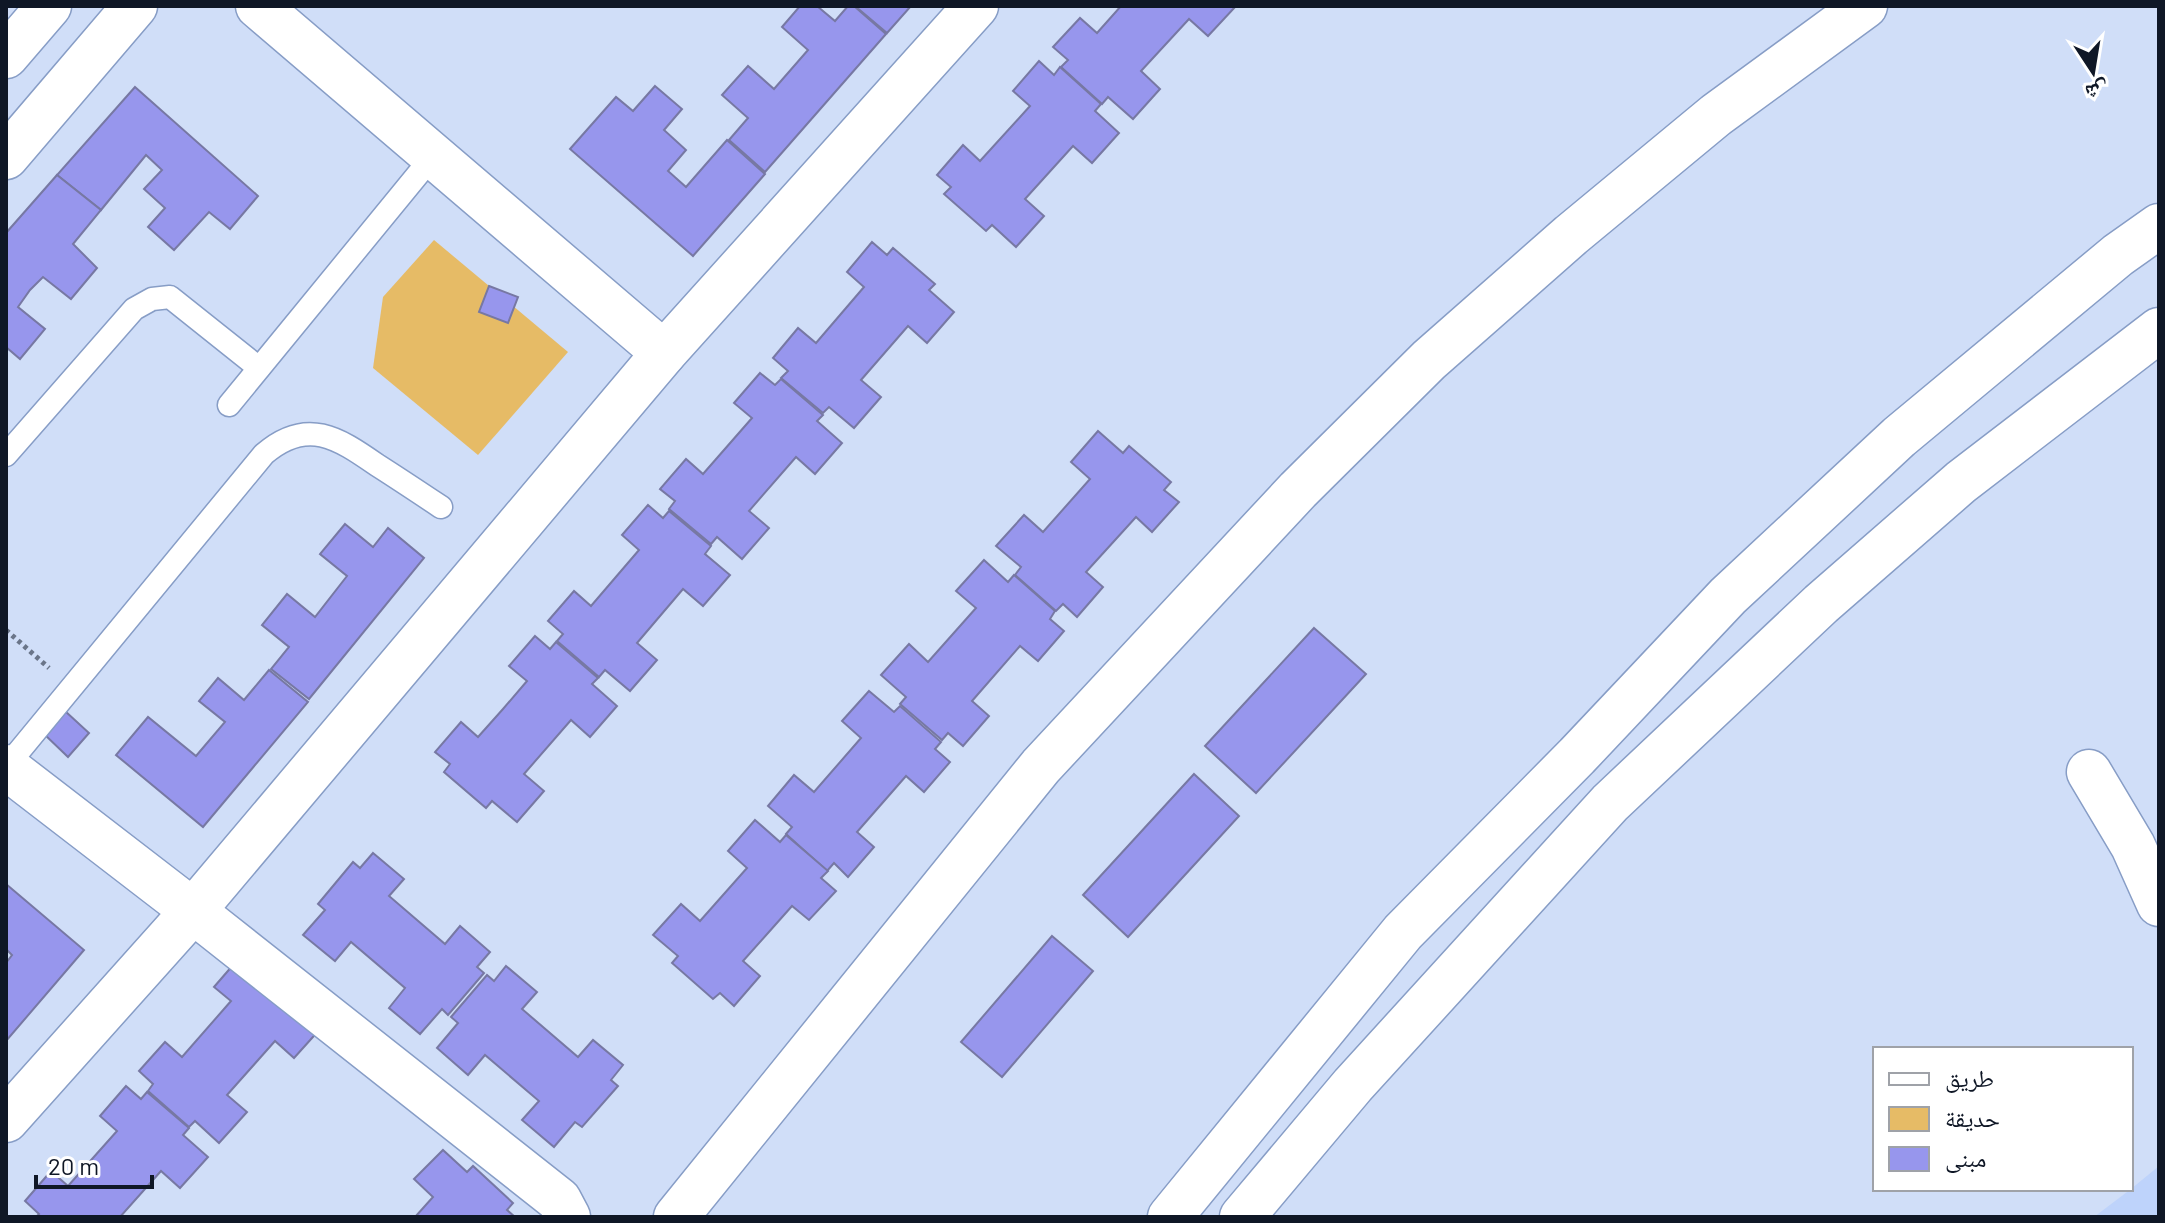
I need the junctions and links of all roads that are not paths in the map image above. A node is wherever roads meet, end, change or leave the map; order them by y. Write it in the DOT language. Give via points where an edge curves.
graph roads {
  1 [pos="135,6"];
  2 [pos="258,6"];
  3 [pos="976,6"];
  4 [pos="1865,6"];
  5 [pos="34,11"];
  6 [pos="6,56"];
  7 [pos="433,156"];
  8 [pos="6,157"];
  9 [pos="2159,226"];
  10 [pos="2159,330"];
  11 [pos="664,353"];
  12 [pos="259,368"];
  13 [pos="229,405"];
  14 [pos="6,455"];
  15 [pos="441,507"];
  16 [pos="6,767"];
  17 [pos="2089,772"];
  18 [pos="2159,904"];
  19 [pos="193,911"];
  20 [pos="6,1120"];
  21 [pos="568,1217"];
  22 [pos="676,1217"];
  23 [pos="1170,1217"];
  24 [pos="1242,1217"];
  1 -- 8 [label="street"];
  2 -- 7 [label="street"];
  3 -- 11 [label="street"];
  4 -- 22 [label="street" via="1716,115 1571,235 1429,360 1298,490 1041,766"];
  5 -- 6 [label="street"];
  7 -- 11 [label="street"];
  7 -- 12 [label="lane"];
  9 -- 23 [label="street" via="1899,437 1728,596 1403,932"];
  10 -- 24 [label="street" via="1961,482 1821,604 1610,803 1353,1085"];
  11 -- 19 [label="street"];
  12 -- 13 [label="lane"];
  12 -- 14 [label="lane" via="170,297 152,299 134,309"];
  15 -- 16 [label="lane" via="339,440 299,435 274,446"];
  16 -- 19 [label="street"];
  17 -- 18 [label="street" via="2133,846"];
  19 -- 20 [label="street"];
  19 -- 21 [label="street" via="559,1200"];
}
